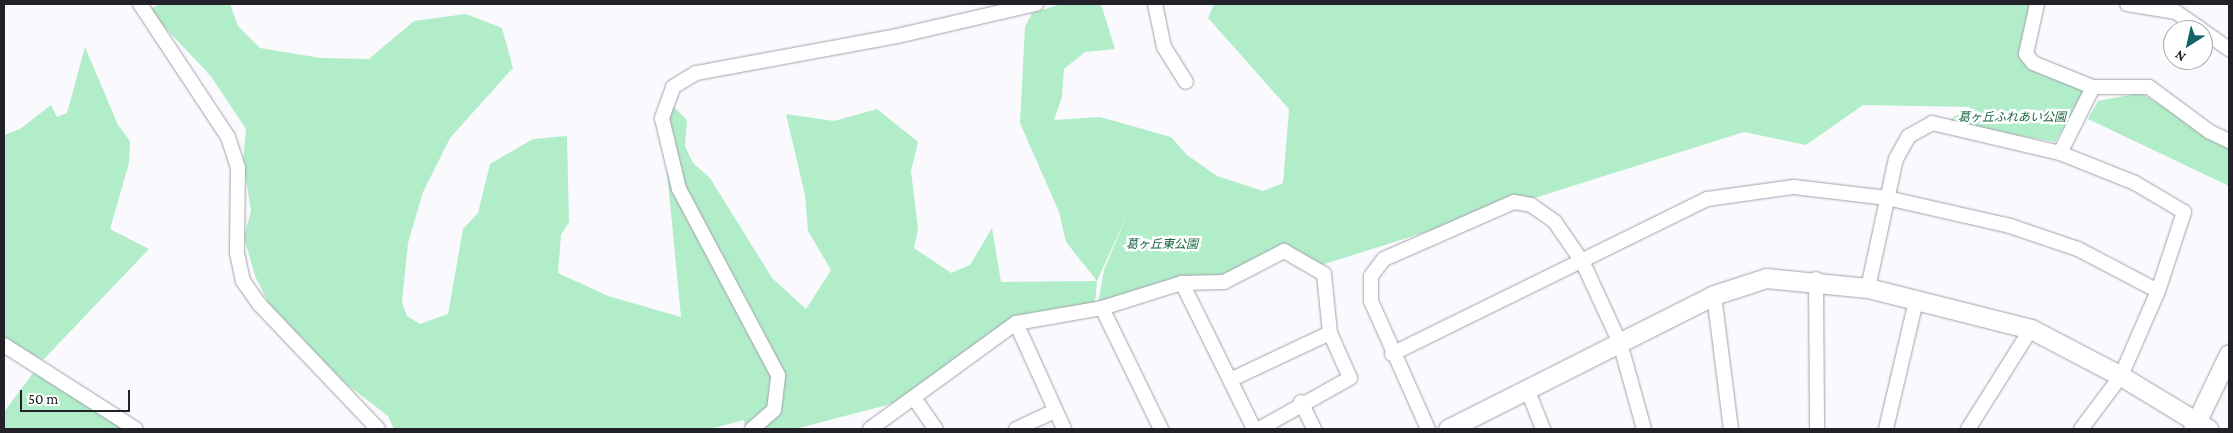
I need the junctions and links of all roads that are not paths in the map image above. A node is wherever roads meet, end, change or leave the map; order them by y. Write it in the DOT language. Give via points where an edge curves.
graph roads {
  1 [pos="140,4"];
  2 [pos="1036,4"];
  3 [pos="1155,4"];
  4 [pos="2037,4"];
  5 [pos="2127,4"];
  6 [pos="2188,20"];
  7 [pos="2213,38"];
  8 [pos="2229,50"];
  9 [pos="1186,82"];
  10 [pos="2093,87"];
  11 [pos="2229,141"];
  12 [pos="2060,153"];
  13 [pos="1887,198"];
  14 [pos="1583,263"];
  15 [pos="1816,279"];
  16 [pos="1182,283"];
  17 [pos="1868,288"];
  18 [pos="2158,291"];
  19 [pos="1714,295"];
  20 [pos="1916,301"];
  21 [pos="1102,308"];
  22 [pos="1016,323"];
  23 [pos="2031,330"];
  24 [pos="1330,333"];
  25 [pos="1620,343"];
  26 [pos="4,345"];
  27 [pos="1392,354"];
  28 [pos="2229,354"];
  29 [pos="2121,376"];
  30 [pos="1230,380"];
  31 [pos="1528,391"];
  32 [pos="914,398"];
  33 [pos="1301,402"];
  34 [pos="1055,411"];
  35 [pos="2200,427"];
  36 [pos="136,429"];
  37 [pos="378,429"];
  38 [pos="752,429"];
  39 [pos="870,429"];
  40 [pos="936,429"];
  41 [pos="1016,429"];
  42 [pos="1064,429"];
  43 [pos="1161,429"];
  44 [pos="1254,429"];
  45 [pos="1259,429"];
  46 [pos="1314,429"];
  47 [pos="1428,429"];
  48 [pos="1448,429"];
  49 [pos="1543,429"];
  50 [pos="1644,429"];
  51 [pos="1731,429"];
  52 [pos="1817,429"];
  53 [pos="1886,429"];
  54 [pos="1968,429"];
  55 [pos="2081,429"];
  1 -- 37 [label="street" via="228,137 238,167 237,252 243,281 260,305"];
  2 -- 38 [label="street" via="897,36 696,73 673,87 662,118 680,189 778,375 774,410"];
  3 -- 9 [label="street" via="1164,47"];
  4 -- 10 [label="street" via="2026,54 2033,63"];
  5 -- 6 [label="street" via="2176,12"];
  7 -- 8 [label="street"];
  10 -- 11 [label="street" via="2149,87 2210,132"];
  10 -- 12 [label="street"];
  12 -- 13 [label="street" via="1932,123 1908,136 1896,159"];
  12 -- 18 [label="street" via="2135,183 2184,212"];
  13 -- 14 [label="street" via="1794,187 1706,200 1637,230"];
  13 -- 17 [label="street"];
  13 -- 18 [label="street" via="2010,226 2078,249"];
  14 -- 25 [label="street"];
  14 -- 27 [label="street"];
  14 -- 27 [label="street" via="1555,222 1531,205 1514,202 1384,259 1371,276 1371,301"];
  15 -- 17 [label="street"];
  15 -- 19 [label="street" via="1766,278"];
  15 -- 52 [label="street"];
  16 -- 21 [label="street"];
  16 -- 24 [label="street" via="1224,282 1284,250 1324,274"];
  16 -- 30 [label="street"];
  17 -- 20 [label="street"];
  18 -- 29 [label="street"];
  19 -- 25 [label="street"];
  19 -- 51 [label="street"];
  20 -- 23 [label="street"];
  20 -- 53 [label="street"];
  21 -- 22 [label="street"];
  21 -- 43 [label="street"];
  22 -- 32 [label="street"];
  22 -- 34 [label="street"];
  23 -- 29 [label="street"];
  23 -- 54 [label="street"];
  24 -- 30 [label="street"];
  24 -- 33 [label="street" via="1350,378"];
  25 -- 31 [label="street"];
  25 -- 50 [label="street"];
  26 -- 36 [label="street"];
  27 -- 47 [label="street"];
  28 -- 35 [label="street"];
  29 -- 35 [label="street"];
  29 -- 55 [label="street"];
  30 -- 44 [label="street"];
  31 -- 48 [label="street"];
  31 -- 49 [label="street"];
  32 -- 39 [label="street"];
  32 -- 40 [label="street"];
  33 -- 45 [label="street"];
  33 -- 46 [label="street"];
  34 -- 41 [label="street"];
  34 -- 42 [label="street"];
}
